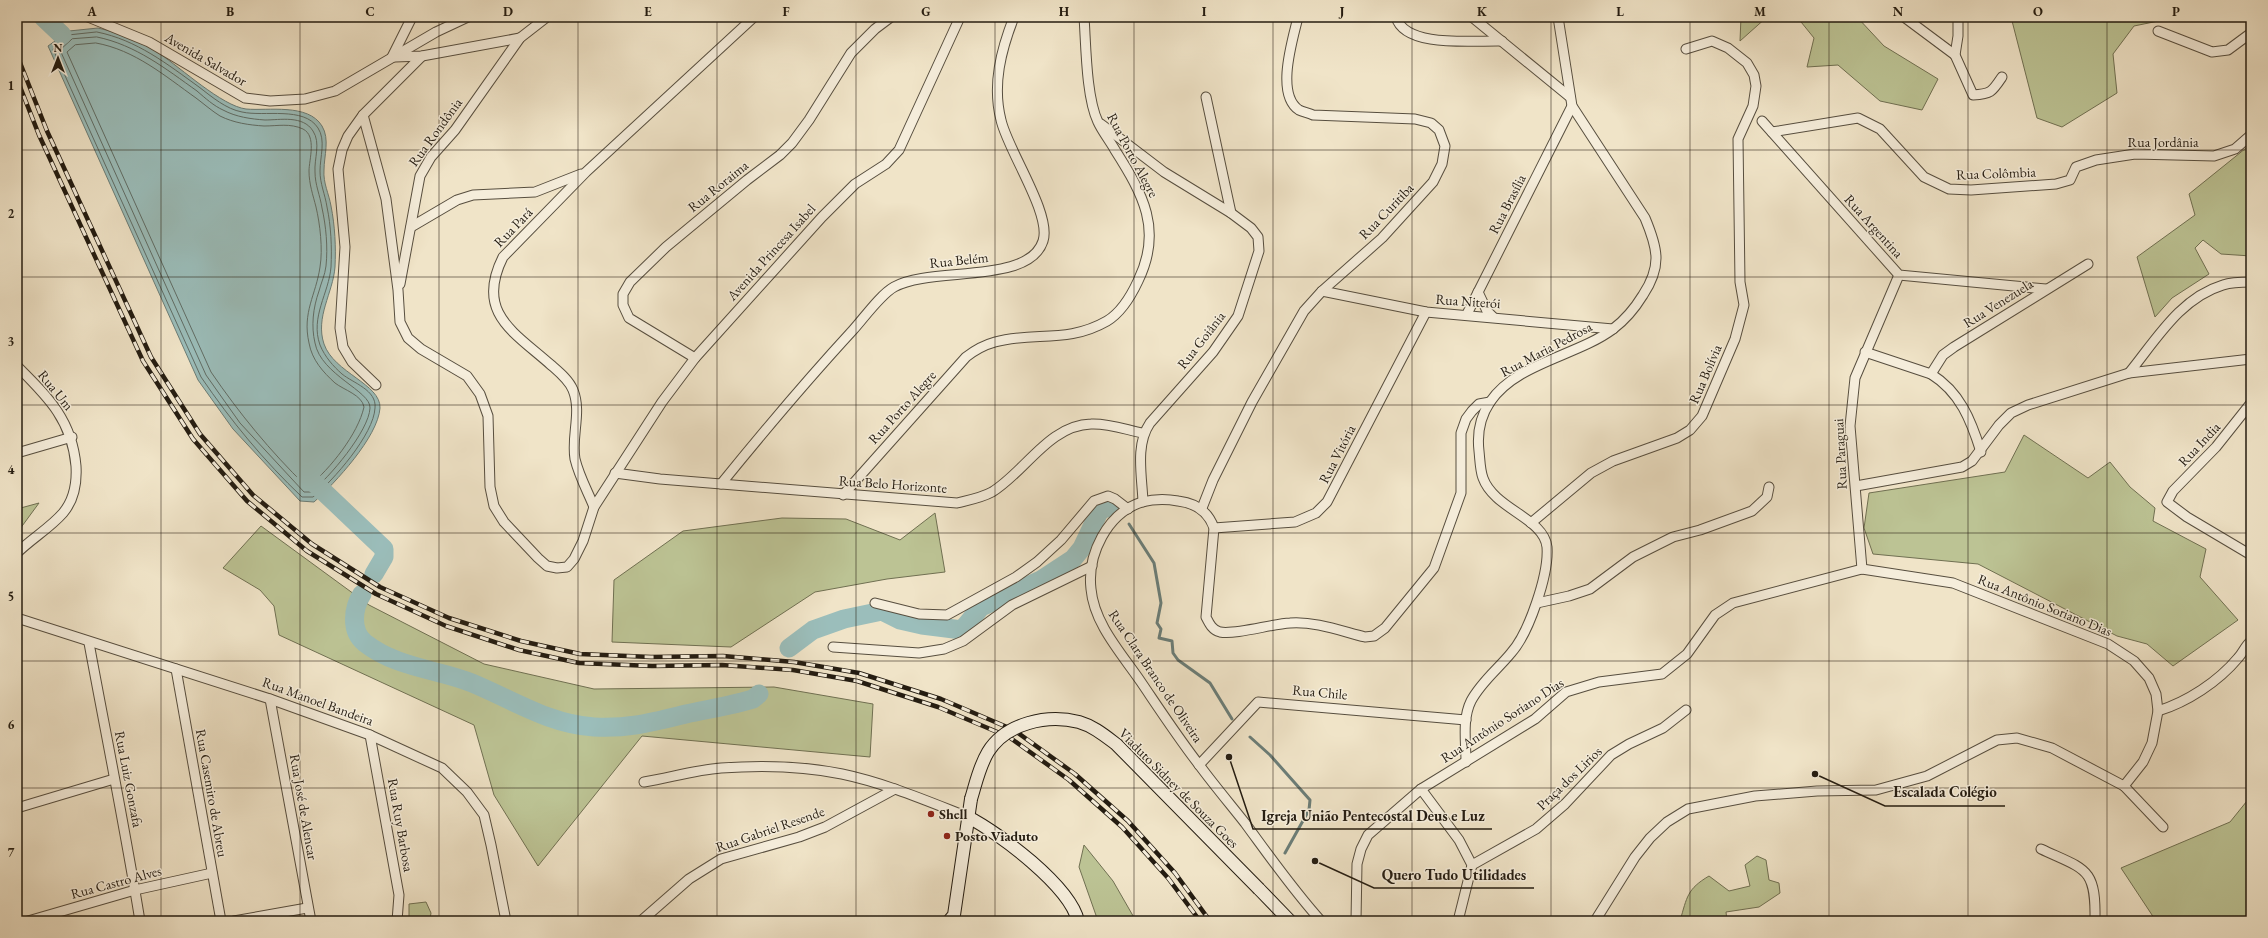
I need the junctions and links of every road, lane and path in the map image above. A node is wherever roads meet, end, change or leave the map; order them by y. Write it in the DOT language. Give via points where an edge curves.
graph roads {
  1 [pos="88,17"];
  2 [pos="412,17"];
  3 [pos="468,17"];
  4 [pos="547,17"];
  5 [pos="754,17"];
  6 [pos="891,17"];
  7 [pos="960,17"];
  8 [pos="1014,17"];
  9 [pos="1084,17"];
  10 [pos="1298,17"];
  11 [pos="1396,17"];
  12 [pos="1472,17"];
  13 [pos="1558,17"];
  14 [pos="1904,17"];
  15 [pos="1958,17"];
  16 [pos="2158,31"];
  17 [pos="2251,34"];
  18 [pos="520,38"];
  19 [pos="1502,41"];
  20 [pos="1686,49"];
  21 [pos="1955,55"];
  22 [pos="422,56"];
  23 [pos="392,57"];
  24 [pos="2002,77"];
  25 [pos="1206,96"];
  26 [pos="1571,102"];
  27 [pos="363,115"];
  28 [pos="1097,121"];
  29 [pos="1762,121"];
  30 [pos="1772,132"];
  31 [pos="2251,135"];
  32 [pos="586,172"];
  33 [pos="2056,184"];
  34 [pos="1232,213"];
  35 [pos="411,227"];
  36 [pos="2088,264"];
  37 [pos="1899,275"];
  38 [pos="2251,282"];
  39 [pos="2046,289"];
  40 [pos="398,290"];
  41 [pos="1322,291"];
  42 [pos="1478,292"];
  43 [pos="1426,312"];
  44 [pos="1467,314"];
  45 [pos="1493,317"];
  46 [pos="1613,329"];
  47 [pos="1865,352"];
  48 [pos="695,358"];
  49 [pos="2251,359"];
  50 [pos="17,366"];
  51 [pos="2128,373"];
  52 [pos="1931,374"];
  53 [pos="376,385"];
  54 [pos="1490,402"];
  55 [pos="2251,403"];
  56 [pos="1143,433"];
  57 [pos="72,437"];
  58 [pos="1980,452"];
  59 [pos="17,453"];
  60 [pos="615,473"];
  61 [pos="721,484"];
  62 [pos="1856,486"];
  63 [pos="1769,487"];
  64 [pos="843,495"];
  65 [pos="1143,502"];
  66 [pos="594,507"];
  67 [pos="1202,508"];
  68 [pos="1128,509"];
  69 [pos="1531,523"];
  70 [pos="1214,528"];
  71 [pos="17,553"];
  72 [pos="2251,555"];
  73 [pos="1092,566"];
  74 [pos="1862,569"];
  75 [pos="875,603"];
  76 [pos="1537,603"];
  77 [pos="17,618"];
  78 [pos="2251,641"];
  79 [pos="89,642"];
  80 [pos="833,647"];
  81 [pos="176,669"];
  82 [pos="270,698"];
  83 [pos="1686,710"];
  84 [pos="2158,711"];
  85 [pos="1466,720"];
  86 [pos="370,735"];
  87 [pos="1466,762"];
  88 [pos="1199,765"];
  89 [pos="114,779"];
  90 [pos="644,782"];
  91 [pos="2124,786"];
  92 [pos="895,788"];
  93 [pos="1420,789"];
  94 [pos="17,808"];
  95 [pos="968,817"];
  96 [pos="2163,827"];
  97 [pos="2041,849"];
  98 [pos="1472,865"];
  99 [pos="212,873"];
  100 [pos="135,890"];
  101 [pos="308,908"];
  102 [pos="28,921"];
  103 [pos="140,921"];
  104 [pos="221,921"];
  105 [pos="234,921"];
  106 [pos="311,921"];
  107 [pos="397,921"];
  108 [pos="506,921"];
  109 [pos="641,921"];
  110 [pos="949,921"];
  111 [pos="1078,921"];
  112 [pos="1290,921"];
  113 [pos="1321,921"];
  114 [pos="1356,921"];
  115 [pos="1458,921"];
  116 [pos="1595,921"];
  117 [pos="2095,921"];
  1 -- 23 [label="street, Avenida Salvador" via="149,42 245,98 270,101 305,99 335,92"];
  2 -- 23 [label="street"];
  3 -- 23 [label="street"];
  4 -- 18 [label="street, Rua Rondônia"];
  5 -- 32 [label="street, Rua Pará"];
  6 -- 48 [label="street, Rua Roraima" via="851,53 792,143 666,247 630,282 624,294 623,305 629,318"];
  7 -- 48 [label="street, Avenida Princesa Isabel" via="899,150 886,164 855,184 822,217"];
  8 -- 61 [label="street, Rua Belém" via="1004,42 998,70 997,97 1001,122 1043,222 1044,240 1035,256 1004,269 918,278 894,287 798,390"];
  9 -- 28 [label="street, Rua Porto Alegre" via="1089,83"];
  10 -- 41 [label="street, Rua Curitiba" via="1287,80 1289,97 1298,109 1314,115 1415,119 1431,123 1439,130 1445,146 1442,164 1433,182 1382,238"];
  11 -- 19 [label="street" via="1404,30 1432,40"];
  12 -- 19 [label="street, Rua Maria Pedrosa"];
  13 -- 26 [label="street"];
  14 -- 21 [label="street"];
  15 -- 21 [label="street"];
  16 -- 17 [label="street" via="2212,52 2220,52 2234,46"];
  18 -- 22 [label="street, Avenida Salvador"];
  18 -- 35 [label="street, Rua Rondônia" via="454,130 431,157 420,176"];
  19 -- 26 [label="street, Rua Maria Pedrosa"];
  20 -- 69 [label="street, Rua Bolívia" via="1712,41 1737,53 1747,62 1754,75 1756,97 1738,139 1740,282 1744,305 1735,339 1702,416 1690,430 1677,438 1613,461 1591,473"];
  21 -- 24 [label="street" via="1973,95 1988,95"];
  22 -- 23 [label="street, Avenida Salvador"];
  22 -- 27 [label="street"];
  25 -- 34 [label="street"];
  26 -- 42 [label="street, Rua Brasília"];
  26 -- 46 [label="street, Rua Maria Pedrosa" via="1645,218 1658,258 1651,283 1634,309"];
  27 -- 40 [label="street, Rua Rondônia" via="386,199"];
  27 -- 53 [label="street" via="348,136 338,168 345,247 340,328 343,347 352,362"];
  28 -- 34 [label="street, Rua Goiânia" via="1164,172"];
  28 -- 64 [label="street, Rua Porto Alegre" via="1132,178 1145,205 1150,229 1150,249 1142,274 1128,301 1108,321 1086,330 1062,337 1012,339 980,347 966,357"];
  29 -- 30 [label="street, Rua Argentina"];
  30 -- 33 [label="street, Rua Colômbia" via="1858,118 1880,129 1924,178 1949,189 1971,190"];
  30 -- 37 [label="street, Rua Argentina"];
  31 -- 33 [label="street, Rua Jordânia" via="2235,149 2214,156 2135,154 2096,160 2076,167 2070,180"];
  32 -- 35 [label="street" via="554,187 535,192 473,195 457,200"];
  32 -- 66 [label="street, Rua Pará" via="502,258 494,275 492,294 505,324 561,374 572,389 576,407 575,459"];
  34 -- 56 [label="street, Rua Goiânia" via="1258,237 1259,251 1238,316 1213,352"];
  35 -- 40 [label="street, Rua Rondônia"];
  36 -- 39 [label="street, Rua Venezuela"];
  37 -- 39 [label="street, Rua Argentina"];
  37 -- 47 [label="street, Rua Paraguai"];
  38 -- 51 [label="street" via="2223,285 2186,304"];
  39 -- 52 [label="street, Rua Venezuela" via="1943,355"];
  40 -- 66 [label="street, Rua Rondônia" via="400,322 408,338 421,349 466,376 480,394 488,416 490,487 494,506 504,522 547,566 557,568 567,566 574,559"];
  41 -- 43 [label="street, Rua Niterói"];
  41 -- 67 [label="street, Rua Curitiba" via="1304,311 1270,368 1213,480"];
  42 -- 44 [label="street, Rua Brasília"];
  42 -- 45 [label="street" via="1487,311"];
  43 -- 44 [label="street, Rua Niterói"];
  43 -- 70 [label="street, Rua Vitória" via="1327,502 1316,513 1295,522"];
  44 -- 45 [label="street, Rua Niterói"];
  45 -- 46 [label="street, Rua Niterói"];
  46 -- 54 [label="street, Rua Maria Pedrosa" via="1580,348 1545,362 1505,385"];
  47 -- 52 [label="street"];
  47 -- 62 [label="street, Rua Paraguai" via="1855,378 1850,426"];
  48 -- 60 [label="street, Avenida Princesa Isabel"];
  49 -- 51 [label="street"];
  50 -- 57 [label="street, Rua Um" via="58,410"];
  51 -- 58 [label="street" via="2035,402 2011,414 1999,425"];
  52 -- 58 [label="street" via="1950,390 1964,407 1973,425"];
  54 -- 69 [label="street, Rua Maria Pedrosa" via="1477,435 1483,479 1504,506"];
  54 -- 70 [label="street" via="1479,404 1472,411 1461,433 1461,493 1434,568 1398,616 1374,636 1365,637 1291,622 1230,632 1219,632 1210,626 1206,617 1206,602"];
  55 -- 72 [label="street, Rua India" via="2216,447 2173,491 2167,502 2187,517"];
  56 -- 64 [label="street, Rua Belo Horizonte" via="1092,424 1075,426 1056,436 992,492 977,499 957,503"];
  56 -- 65 [label="street"];
  57 -- 59 [label="street"];
  57 -- 71 [label="street, Rua Um" via="77,478 72,498 63,513"];
  58 -- 62 [label="street" via="1962,467"];
  60 -- 61 [label="street, Rua Belo Horizonte"];
  60 -- 66 [label="street, Avenida Princesa Isabel"];
  61 -- 64 [label="street, Rua Belo Horizonte"];
  62 -- 74 [label="street, Rua Paraguai"];
  63 -- 76 [label="street" via="1768,497 1752,511 1673,537 1633,557 1590,589"];
  65 -- 67 [label="street, Rua Clara Branco de Oliveira" via="1164,499 1183,501"];
  65 -- 68 [label="street, Rua Clara Branco de Oliveira"];
  67 -- 70 [label="street" via="1210,517"];
  68 -- 73 [label="street, Rua Clara Branco de Oliveira" via="1109,525 1095,551"];
  68 -- 75 [label="street" via="1108,496 1094,501 1061,540 1037,562 1016,577 947,615 918,614"];
  69 -- 76 [label="street, Rua Maria Pedrosa" via="1545,537 1547,548"];
  73 -- 80 [label="street" via="1012,606 963,641 944,649 919,653"];
  73 -- 88 [label="street, Rua Clara Branco de Oliveira" via="1091,589 1097,612 1110,636"];
  74 -- 84 [label="street, Rua Antônio Soriano Dias" via="1953,583 2108,644 2134,661 2149,678 2156,694"];
  74 -- 87 [label="street, Rua Antônio Soriano Dias" via="1733,603 1715,615 1687,654 1662,674 1598,682 1566,692 1536,719 1481,750"];
  76 -- 85 [label="street, Rua Maria Pedrosa" via="1522,639 1482,684 1471,702"];
  77 -- 79 [label="street, Rua Manoel Bandeira"];
  78 -- 84 [label="street" via="2220,676 2186,699"];
  79 -- 81 [label="street, Rua Manoel Bandeira"];
  79 -- 89 [label="street, Rua Luiz Gonzafa"];
  81 -- 82 [label="street, Rua Manoel Bandeira"];
  81 -- 99 [label="street, Rua Casemiro de Abreu"];
  82 -- 86 [label="street, Rua Manoel Bandeira"];
  82 -- 101 [label="street, Rua José de Alencar"];
  83 -- 98 [label="street, Praça dos Lirios" via="1663,728 1611,755 1565,804 1536,829"];
  84 -- 91 [label="street, Rua Antônio Soriano Dias" via="2152,743 2143,762"];
  85 -- 87 [label="street, Rua Maria Pedrosa"];
  85 -- 88 [label="street, Rua Chile" via="1258,702"];
  86 -- 107 [label="street, Rua Ruy Barbosa" via="399,895"];
  86 -- 108 [label="street, Rua Manoel Bandeira" via="442,768 467,792 484,815"];
  87 -- 93 [label="street, Rua Antônio Soriano Dias"];
  88 -- 113 [label="street, Rua Clara Branco de Oliveira" via="1293,890"];
  89 -- 94 [label="street"];
  89 -- 100 [label="street, Rua Luiz Gonzafa"];
  90 -- 92 [label="street" via="719,768 804,768 842,774"];
  91 -- 96 [label="street"];
  91 -- 116 [label="street" via="2052,748 2016,738 1997,740 1927,776 1876,790 1756,796 1688,809 1667,822 1650,838 1635,857"];
  92 -- 95 [label="street"];
  92 -- 109 [label="street, Rua Gabriel Resende" via="825,827 721,859 689,879"];
  93 -- 98 [label="street" via="1459,840"];
  93 -- 114 [label="street, Rua Antônio Soriano Dias" via="1368,835 1360,849 1357,864"];
  95 -- 110 [label="main road, Viaduto Sidney de Souza Goes" via="954,915"];
  95 -- 111 [label="main road" via="1001,836 1041,870 1073,907"];
  95 -- 112 [label="main road, Viaduto Sidney de Souza Goes, bridge" via="979,771 989,751 1015,728 1031,721 1055,719 1079,722 1099,731 1116,744"];
  97 -- 117 [label="street" via="2083,870 2090,878 2094,891"];
  98 -- 115 [label="street"];
  99 -- 100 [label="street, Rua Castro Alves"];
  99 -- 104 [label="street, Rua Casemiro de Abreu"];
  100 -- 102 [label="street, Rua Castro Alves"];
  100 -- 103 [label="street, Rua Luiz Gonzafa"];
  101 -- 105 [label="street"];
  101 -- 106 [label="street, Rua José de Alencar"];
}
